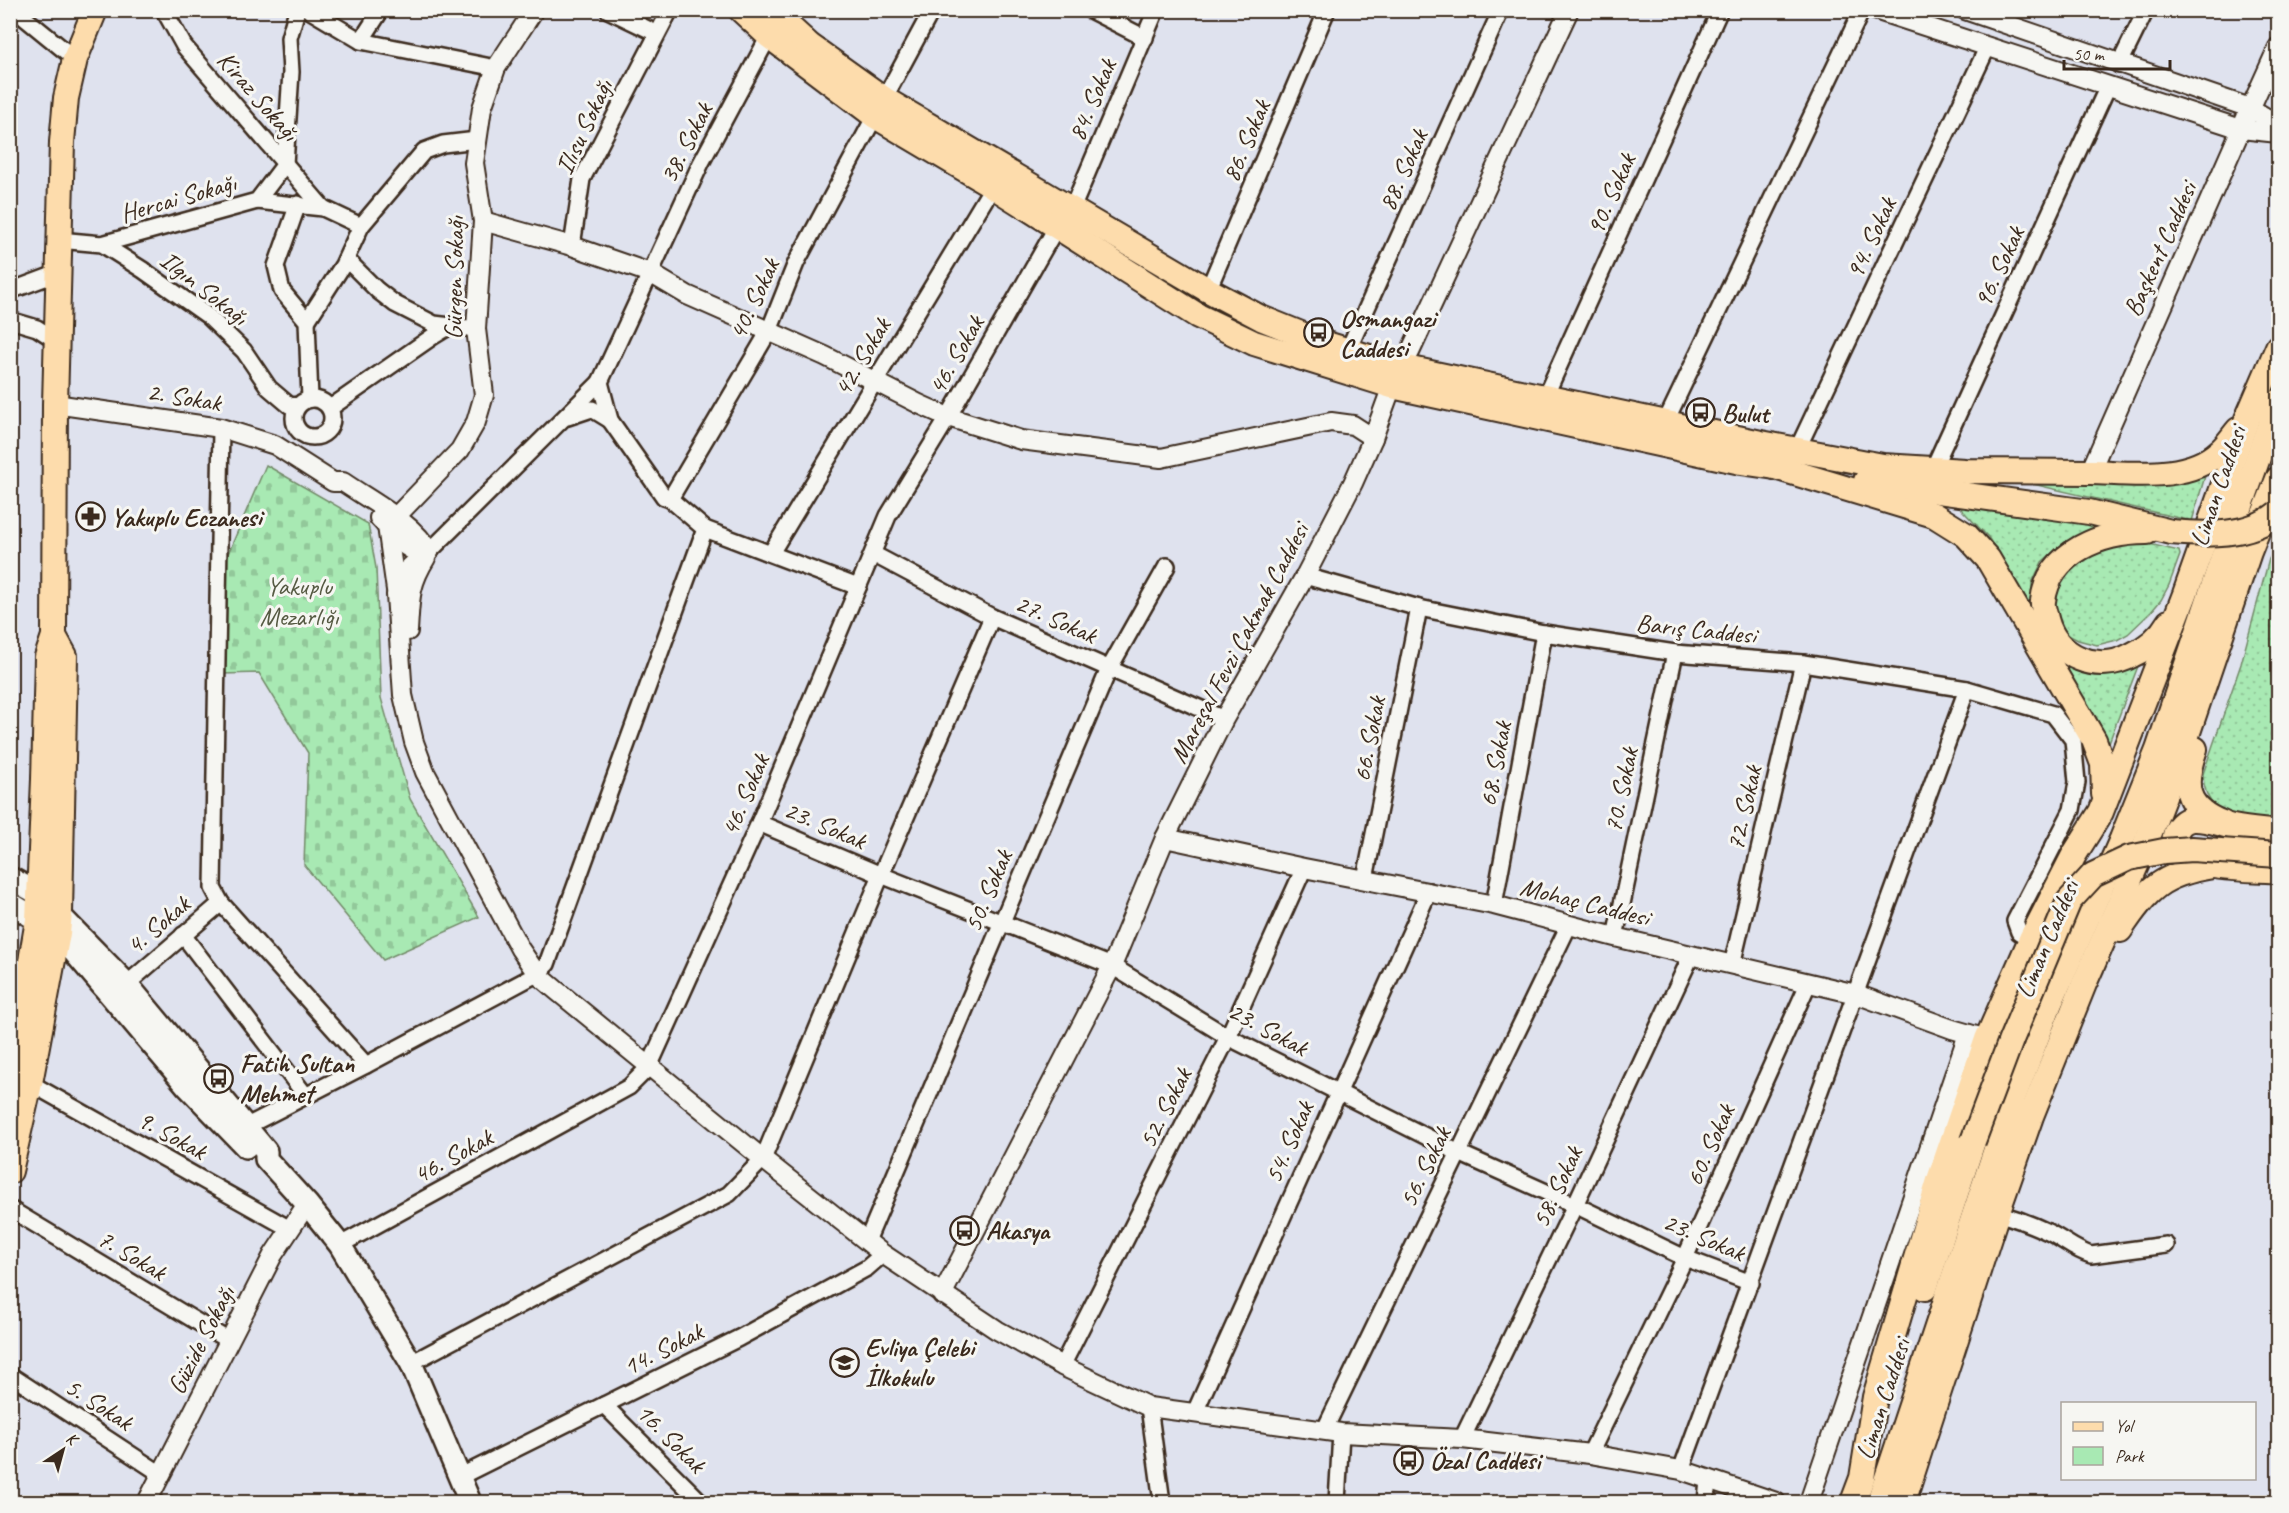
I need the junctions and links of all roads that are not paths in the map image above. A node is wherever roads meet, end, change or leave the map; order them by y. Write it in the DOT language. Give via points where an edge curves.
graph roads {
  1 [pos="15,10"];
  2 [pos="95,10"];
  3 [pos="106,10"];
  4 [pos="164,10"];
  5 [pos="297,10"];
  6 [pos="309,10"];
  7 [pos="381,10"];
  8 [pos="534,10"];
  9 [pos="608,10"];
  10 [pos="670,10"];
  11 [pos="741,10"];
  12 [pos="932,10"];
  13 [pos="1090,10"];
  14 [pos="1156,10"];
  15 [pos="1327,10"];
  16 [pos="1501,10"];
  17 [pos="1569,10"];
  18 [pos="1720,10"];
  19 [pos="1862,10"];
  20 [pos="1875,10"];
  21 [pos="1965,10"];
  22 [pos="2146,10"];
  23 [pos="2003,16"];
  24 [pos="777,19"];
  25 [pos="657,33"];
  26 [pos="1145,38"];
  27 [pos="361,41"];
  28 [pos="1988,46"];
  29 [pos="2278,47"];
  30 [pos="80,49"];
  31 [pos="2119,65"];
  32 [pos="496,68"];
  33 [pos="2108,86"];
  34 [pos="880,107"];
  35 [pos="2250,108"];
  36 [pos="2278,125"];
  37 [pos="2241,129"];
  38 [pos="2278,133"];
  39 [pos="477,140"];
  40 [pos="285,164"];
  41 [pos="993,186"];
  42 [pos="257,201"];
  43 [pos="298,204"];
  44 [pos="323,208"];
  45 [pos="1072,209"];
  46 [pos="483,222"];
  47 [pos="361,226"];
  48 [pos="1056,228"];
  49 [pos="60,240"];
  50 [pos="102,244"];
  51 [pos="572,246"];
  52 [pos="346,259"];
  53 [pos="58,273"];
  54 [pos="650,273"];
  55 [pos="1208,290"];
  56 [pos="10,291"];
  57 [pos="10,320"];
  58 [pos="307,321"];
  59 [pos="450,326"];
  60 [pos="476,329"];
  61 [pos="769,331"];
  62 [pos="57,341"];
  63 [pos="2278,347"];
  64 [pos="1348,350"];
  65 [pos="1397,377"];
  66 [pos="600,382"];
  67 [pos="875,382"];
  68 [pos="1545,397"];
  69 [pos="304,402"];
  70 [pos="2278,402"];
  71 [pos="55,404"];
  72 [pos="330,408"];
  73 [pos="948,417"];
  74 [pos="565,418"];
  75 [pos="2247,419"];
  76 [pos="610,420"];
  77 [pos="1665,423"];
  78 [pos="296,426"];
  79 [pos="221,428"];
  80 [pos="1373,438"];
  81 [pos="275,445"];
  82 [pos="1797,450"];
  83 [pos="1774,467"];
  84 [pos="1933,469"];
  85 [pos="2090,472"];
  86 [pos="2278,479"];
  87 [pos="670,499"];
  88 [pos="2278,513"];
  89 [pos="392,522"];
  90 [pos="705,530"];
  91 [pos="2170,532"];
  92 [pos="429,552"];
  93 [pos="771,553"];
  94 [pos="873,554"];
  95 [pos="1167,566"];
  96 [pos="1305,576"];
  97 [pos="858,587"];
  98 [pos="2185,594"];
  99 [pos="396,596"];
  100 [pos="2234,597"];
  101 [pos="1419,608"];
  102 [pos="992,617"];
  103 [pos="1544,633"];
  104 [pos="54,636"];
  105 [pos="1675,653"];
  106 [pos="1803,663"];
  107 [pos="1109,669"];
  108 [pos="1967,689"];
  109 [pos="1224,719"];
  110 [pos="2101,812"];
  111 [pos="759,824"];
  112 [pos="2222,824"];
  113 [pos="2278,833"];
  114 [pos="1165,838"];
  115 [pos="2278,855"];
  116 [pos="2213,866"];
  117 [pos="1304,868"];
  118 [pos="2278,871"];
  119 [pos="881,875"];
  120 [pos="10,878"];
  121 [pos="1365,879"];
  122 [pos="1429,891"];
  123 [pos="39,894"];
  124 [pos="10,903"];
  125 [pos="221,903"];
  126 [pos="1494,904"];
  127 [pos="1001,921"];
  128 [pos="52,922"];
  129 [pos="1569,925"];
  130 [pos="183,936"];
  131 [pos="1615,937"];
  132 [pos="2031,939"];
  133 [pos="1692,954"];
  134 [pos="1732,965"];
  135 [pos="1112,966"];
  136 [pos="537,974"];
  137 [pos="127,984"];
  138 [pos="1808,984"];
  139 [pos="2084,984"];
  140 [pos="1856,994"];
  141 [pos="1978,1036"];
  142 [pos="1228,1037"];
  143 [pos="366,1065"];
  144 [pos="649,1067"];
  145 [pos="20,1083"];
  146 [pos="1338,1092"];
  147 [pos="306,1096"];
  148 [pos="245,1127"];
  149 [pos="1459,1153"];
  150 [pos="266,1159"];
  151 [pos="763,1159"];
  152 [pos="10,1171"];
  153 [pos="307,1204"];
  154 [pos="1575,1205"];
  155 [pos="10,1209"];
  156 [pos="1997,1213"];
  157 [pos="290,1229"];
  158 [pos="867,1241"];
  159 [pos="340,1245"];
  160 [pos="2166,1245"];
  161 [pos="883,1254"];
  162 [pos="1685,1258"];
  163 [pos="1751,1283"];
  164 [pos="942,1294"];
  165 [pos="229,1341"];
  166 [pos="411,1363"];
  167 [pos="1062,1366"];
  168 [pos="10,1375"];
  169 [pos="604,1405"];
  170 [pos="1149,1407"];
  171 [pos="1194,1412"];
  172 [pos="1332,1432"];
  173 [pos="1462,1439"];
  174 [pos="1590,1454"];
  175 [pos="1681,1470"];
  176 [pos="161,1474"];
  177 [pos="459,1478"];
  178 [pos="1862,1478"];
  179 [pos="1708,1480"];
  180 [pos="696,1501"];
  181 [pos="147,1503"];
  182 [pos="470,1503"];
  183 [pos="1162,1503"];
  184 [pos="1337,1503"];
  185 [pos="1706,1503"];
  186 [pos="1776,1503"];
  187 [pos="1809,1503"];
  188 [pos="1835,1503"];
  189 [pos="1853,1503"];
  190 [pos="1879,1503"];
  191 [pos="1903,1503"];
  1 -- 30 [label="street"];
  2 -- 30 [label="main road"];
  3 -- 30 [label="main road"];
  4 -- 40 [label="street, Kiraz Sokağı" via="184,46"];
  5 -- 40 [label="street" via="289,38 291,72"];
  6 -- 27 [label="street"];
  7 -- 27 [label="street"];
  8 -- 32 [label="street, Gürgen Sokağı"];
  9 -- 25 [label="street"];
  10 -- 25 [label="street, Ilısu Sokağı"];
  11 -- 24 [label="main road"];
  12 -- 34 [label="street, 40. Sokak"];
  13 -- 26 [label="street"];
  14 -- 26 [label="street, 84. Sokak"];
  15 -- 55 [label="street, 86. Sokak"];
  16 -- 64 [label="street, 88. Sokak"];
  17 -- 65 [label="street, Mareşal Fevzi Çakmak Caddesi"];
  18 -- 68 [label="street, 90. Sokak"];
  19 -- 77 [label="street"];
  20 -- 28 [label="street"];
  21 -- 23 [label="street"];
  22 -- 31 [label="street"];
  23 -- 31 [label="street"];
  24 -- 34 [label="main road"];
  24 -- 54 [label="street, 38. Sokak" via="701,163"];
  25 -- 51 [label="street, Ilısu Sokağı" via="582,179"];
  26 -- 45 [label="street, 84. Sokak"];
  27 -- 32 [label="street"];
  28 -- 33 [label="street"];
  28 -- 82 [label="street, 94. Sokak"];
  29 -- 35 [label="street, Başkent Caddesi"];
  30 -- 49 [label="main road" via="66,98"];
  31 -- 35 [label="street"];
  32 -- 39 [label="street, Gürgen Sokağı" via="482,108"];
  33 -- 37 [label="street"];
  33 -- 84 [label="street, 96. Sokak"];
  34 -- 41 [label="main road"];
  34 -- 45 [label="main road"];
  34 -- 61 [label="street, 40. Sokak" via="796,263"];
  35 -- 36 [label="street"];
  35 -- 37 [label="street, Başkent Caddesi"];
  37 -- 38 [label="street"];
  37 -- 85 [label="street, Başkent Caddesi"];
  39 -- 46 [label="street, Gürgen Sokağı" via="474,163"];
  39 -- 47 [label="street" via="424,151"];
  40 -- 42 [label="street, Hercai Sokağı"];
  40 -- 44 [label="street, Kiraz Sokağı"];
  41 -- 48 [label="main road"];
  41 -- 67 [label="street, 42. Sokak"];
  42 -- 43 [label="street"];
  42 -- 50 [label="street, Hercai Sokağı"];
  43 -- 44 [label="street"];
  43 -- 58 [label="street" via="276,266 282,291"];
  44 -- 47 [label="street"];
  45 -- 48 [label="main road"];
  45 -- 55 [label="main road"];
  46 -- 51 [label="street"];
  46 -- 60 [label="street, Gürgen Sokağı"];
  47 -- 52 [label="street"];
  48 -- 65 [label="main road" via="1198,316 1254,343"];
  48 -- 73 [label="street, 46. Sokak"];
  49 -- 50 [label="street, Ilgın Sokağı"];
  49 -- 53 [label="main road"];
  50 -- 69 [label="street, Ilgın Sokağı" via="208,316 244,351 269,388 289,405"];
  51 -- 54 [label="street"];
  52 -- 58 [label="street"];
  52 -- 59 [label="street" via="395,304 434,324"];
  53 -- 56 [label="street"];
  53 -- 62 [label="main road"];
  54 -- 61 [label="street" via="687,295"];
  54 -- 66 [label="street, 38. Sokak"];
  55 -- 64 [label="main road" via="1261,318"];
  57 -- 62 [label="street" via="37,328"];
  58 -- 69 [label="street"];
  59 -- 60 [label="street"];
  59 -- 72 [label="street"];
  60 -- 89 [label="street, Gürgen Sokağı" via="484,395 476,422 460,450"];
  61 -- 67 [label="street"];
  61 -- 87 [label="street, 40. Sokak"];
  62 -- 71 [label="main road"];
  63 -- 75 [label="main road"];
  64 -- 65 [label="main road"];
  65 -- 68 [label="main road"];
  65 -- 80 [label="street, Mareşal Fevzi Çakmak Caddesi"];
  65 -- 83 [label="main road"];
  66 -- 74 [label="street, 38. Sokak"];
  66 -- 76 [label="street"];
  67 -- 73 [label="street"];
  67 -- 93 [label="street, 42. Sokak"];
  68 -- 77 [label="main road"];
  69 -- 72 [label="street" via="322,400"];
  69 -- 78 [label="street" via="294,416"];
  70 -- 190 [label="main road, Liman Caddesi" via="2158,750 2013,1098"];
  71 -- 79 [label="street, 2. Sokak"];
  71 -- 104 [label="main road"];
  72 -- 78 [label="street" via="333,421 322,435 304,435"];
  73 -- 80 [label="street" via="1021,440 1161,458 1331,422 1353,425"];
  73 -- 94 [label="street, 46. Sokak" via="888,516"];
  74 -- 76 [label="street" via="592,409"];
  74 -- 92 [label="street, 38. Sokak"];
  75 -- 85 [label="main road" via="2220,452 2200,464 2166,473"];
  75 -- 98 [label="main road"];
  76 -- 87 [label="street" via="664,497"];
  77 -- 82 [label="main road"];
  78 -- 81 [label="street"];
  79 -- 81 [label="street, 2. Sokak"];
  79 -- 125 [label="street" via="213,888"];
  80 -- 96 [label="street, Mareşal Fevzi Çakmak Caddesi"];
  81 -- 89 [label="street, 2. Sokak" via="333,482 343,482"];
  82 -- 84 [label="main road" via="1883,466"];
  83 -- 91 [label="main road" via="2089,512"];
  83 -- 110 [label="main road" via="1934,515 1966,535 1988,559 2094,740 2103,764"];
  84 -- 85 [label="main road"];
  86 -- 100 [label="main road, Liman Caddesi"];
  87 -- 90 [label="street"];
  88 -- 91 [label="main road, bridge" via="2245,530 2207,536"];
  89 -- 92 [label="street" via="412,551 421,555"];
  89 -- 99 [label="street"];
  90 -- 93 [label="street"];
  90 -- 136 [label="street" via="547,964"];
  91 -- 98 [label="main road" via="2095,540 2058,564 2042,603 2048,629 2061,647 2080,659 2098,664 2120,662 2144,649 2166,628"];
  92 -- 99 [label="street" via="405,572"];
  92 -- 136 [label="street" via="410,594 409,643 419,724 438,776 516,921"];
  93 -- 97 [label="street"];
  94 -- 97 [label="street, 46. Sokak"];
  94 -- 102 [label="street, 27. Sokak"];
  95 -- 107 [label="street, 50. Sokak"];
  96 -- 101 [label="street, Barış Caddesi"];
  96 -- 109 [label="street, Mareşal Fevzi Çakmak Caddesi"];
  97 -- 111 [label="street, 46. Sokak"];
  98 -- 110 [label="main road"];
  99 -- 136 [label="street" via="403,695 425,772"];
  100 -- 112 [label="main road" via="2228,644 2190,761 2187,785 2192,802 2202,814"];
  100 -- 139 [label="main road, Liman Caddesi" via="2145,845"];
  101 -- 103 [label="street, Barış Caddesi"];
  101 -- 121 [label="street, 66. Sokak"];
  102 -- 107 [label="street, 27. Sokak"];
  102 -- 119 [label="street"];
  103 -- 105 [label="street, Barış Caddesi"];
  103 -- 126 [label="street, 68. Sokak"];
  104 -- 123 [label="main road" via="47,657"];
  104 -- 128 [label="main road" via="65,656"];
  105 -- 106 [label="street, Barış Caddesi"];
  105 -- 131 [label="street, 70. Sokak"];
  106 -- 108 [label="street, Barış Caddesi"];
  106 -- 134 [label="street, 72. Sokak"];
  107 -- 109 [label="street, 27. Sokak"];
  107 -- 127 [label="street, 50. Sokak"];
  108 -- 132 [label="street, Barış Caddesi" via="2053,714 2073,740 2077,782 2072,810 2015,921 2019,932"];
  108 -- 140 [label="street"];
  109 -- 114 [label="street, Mareşal Fevzi Çakmak Caddesi"];
  110 -- 132 [label="main road"];
  111 -- 119 [label="street, 23. Sokak"];
  111 -- 144 [label="street, 46. Sokak"];
  112 -- 113 [label="main road"];
  112 -- 116 [label="main road" via="2189,819 2175,832 2177,852"];
  114 -- 117 [label="street, Mohaç Caddesi"];
  114 -- 135 [label="street, Mareşal Fevzi Çakmak Caddesi"];
  115 -- 178 [label="main road, bridge" via="2192,849 2129,858 2092,875 2069,902 1973,1141"];
  116 -- 118 [label="main road"];
  116 -- 139 [label="main road" via="2170,876 2150,890"];
  117 -- 121 [label="street, Mohaç Caddesi"];
  117 -- 142 [label="street, 52. Sokak"];
  119 -- 127 [label="street, 23. Sokak"];
  119 -- 151 [label="street"];
  120 -- 123 [label="main road"];
  121 -- 122 [label="street, Mohaç Caddesi"];
  122 -- 126 [label="street, Mohaç Caddesi"];
  122 -- 146 [label="street, 54. Sokak"];
  123 -- 128 [label="main road"];
  124 -- 128 [label="main road"];
  125 -- 130 [label="street, 4. Sokak"];
  125 -- 143 [label="street"];
  126 -- 129 [label="street, Mohaç Caddesi"];
  127 -- 135 [label="street, 23. Sokak"];
  127 -- 158 [label="street, 50. Sokak"];
  128 -- 137 [label="main road"];
  128 -- 145 [label="main road"];
  128 -- 150 [label="main road" via="188,1087 256,1158"];
  129 -- 131 [label="street, Mohaç Caddesi"];
  129 -- 149 [label="street, 56. Sokak"];
  130 -- 137 [label="street, 4. Sokak"];
  130 -- 147 [label="street"];
  131 -- 133 [label="street, Mohaç Caddesi"];
  132 -- 141 [label="main road"];
  133 -- 134 [label="street, Mohaç Caddesi"];
  133 -- 154 [label="street, 58. Sokak"];
  134 -- 138 [label="street, Mohaç Caddesi"];
  135 -- 142 [label="street, 23. Sokak"];
  135 -- 164 [label="street, Mareşal Fevzi Çakmak Caddesi"];
  136 -- 143 [label="street"];
  136 -- 144 [label="street"];
  137 -- 148 [label="main road"];
  138 -- 140 [label="street, Mohaç Caddesi"];
  138 -- 162 [label="street, 60. Sokak"];
  139 -- 156 [label="main road, Liman Caddesi"];
  140 -- 141 [label="street, Mohaç Caddesi"];
  140 -- 163 [label="street"];
  141 -- 178 [label="main road" via="1875,1397"];
  141 -- 187 [label="street"];
  142 -- 146 [label="street, 23. Sokak"];
  142 -- 167 [label="street, 52. Sokak"];
  143 -- 147 [label="street"];
  144 -- 151 [label="street"];
  144 -- 159 [label="street, 46. Sokak" via="629,1087"];
  145 -- 152 [label="main road"];
  145 -- 157 [label="street, 9. Sokak"];
  146 -- 149 [label="street, 23. Sokak"];
  146 -- 171 [label="street, 54. Sokak"];
  147 -- 148 [label="street"];
  148 -- 150 [label="main road" via="266,1151"];
  149 -- 154 [label="street, 23. Sokak"];
  149 -- 172 [label="street, 56. Sokak"];
  150 -- 153 [label="main road"];
  151 -- 158 [label="street"];
  151 -- 166 [label="street" via="729,1194"];
  153 -- 157 [label="street, Güzide Sokağı"];
  153 -- 159 [label="main road"];
  154 -- 162 [label="street, 23. Sokak"];
  154 -- 173 [label="street, 58. Sokak"];
  155 -- 165 [label="street, 7. Sokak"];
  156 -- 160 [label="street" via="2050,1233 2091,1255"];
  156 -- 191 [label="main road, Liman Caddesi"];
  157 -- 165 [label="street, Güzide Sokağı"];
  158 -- 161 [label="street"];
  159 -- 166 [label="main road"];
  161 -- 164 [label="street"];
  161 -- 169 [label="street, 14. Sokak" via="867,1268 739,1338"];
  162 -- 163 [label="street, 23. Sokak"];
  162 -- 174 [label="street, 60. Sokak"];
  163 -- 175 [label="street"];
  164 -- 167 [label="street"];
  165 -- 176 [label="street, Güzide Sokağı"];
  166 -- 177 [label="main road"];
  167 -- 170 [label="street"];
  168 -- 176 [label="street, 5. Sokak"];
  169 -- 177 [label="street, 14. Sokak"];
  169 -- 180 [label="street, 16. Sokak"];
  170 -- 171 [label="street"];
  170 -- 183 [label="street"];
  171 -- 172 [label="street"];
  172 -- 173 [label="street"];
  172 -- 184 [label="street"];
  173 -- 174 [label="street"];
  174 -- 175 [label="street"];
  175 -- 179 [label="street"];
  176 -- 181 [label="street, Güzide Sokağı"];
  177 -- 182 [label="main road"];
  178 -- 188 [label="main road"];
  178 -- 189 [label="main road"];
  179 -- 185 [label="street"];
  179 -- 186 [label="street"];
}
